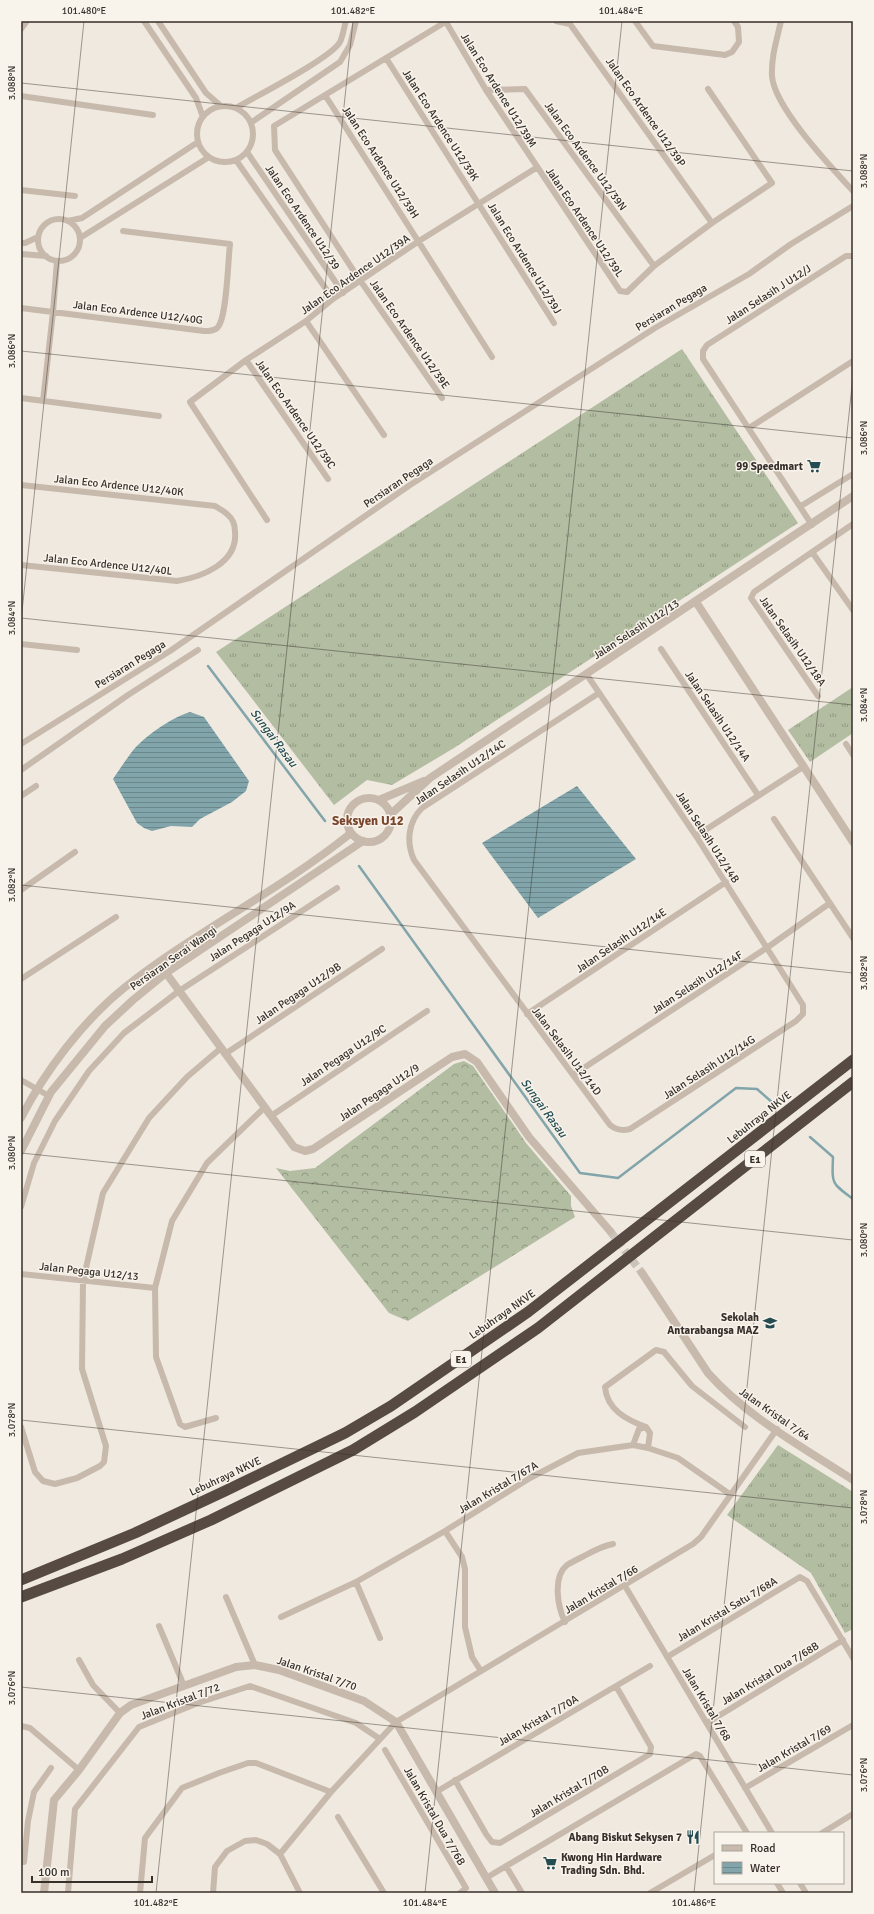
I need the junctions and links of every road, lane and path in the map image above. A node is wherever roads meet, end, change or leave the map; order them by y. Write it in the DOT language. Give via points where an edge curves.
graph roads {
  1 [pos="27,21"];
  2 [pos="144,21"];
  3 [pos="158,21"];
  4 [pos="346,21"];
  5 [pos="356,21"];
  6 [pos="446,21"];
  7 [pos="556,21"];
  8 [pos="635,21"];
  9 [pos="734,21"];
  10 [pos="781,21"];
  11 [pos="21,29"];
  12 [pos="386,58"];
  13 [pos="708,89"];
  14 [pos="486,90"];
  15 [pos="325,95"];
  16 [pos="21,96"];
  17 [pos="221,106"];
  18 [pos="236,108"];
  19 [pos="153,115"];
  20 [pos="203,117"];
  21 [pos="252,122"];
  22 [pos="198,142"];
  23 [pos="247,152"];
  24 [pos="209,157"];
  25 [pos="236,160"];
  26 [pos="536,168"];
  27 [pos="21,190"];
  28 [pos="853,191"];
  29 [pos="75,196"];
  30 [pos="479,203"];
  31 [pos="853,206"];
  32 [pos="68,221"];
  33 [pos="712,223"];
  34 [pos="123,231"];
  35 [pos="38,237"];
  36 [pos="80,238"];
  37 [pos="419,241"];
  38 [pos="21,243"];
  39 [pos="21,254"];
  40 [pos="46,256"];
  41 [pos="850,256"];
  42 [pos="57,261"];
  43 [pos="654,266"];
  44 [pos="361,281"];
  45 [pos="343,293"];
  46 [pos="333,299"];
  47 [pos="21,308"];
  48 [pos="53,312"];
  49 [pos="306,321"];
  50 [pos="554,323"];
  51 [pos="492,357"];
  52 [pos="246,360"];
  53 [pos="853,361"];
  54 [pos="21,398"];
  55 [pos="442,398"];
  56 [pos="43,401"];
  57 [pos="158,416"];
  58 [pos="749,428"];
  59 [pos="384,435"];
  60 [pos="853,474"];
  61 [pos="328,479"];
  62 [pos="21,486"];
  63 [pos="853,496"];
  64 [pos="801,506"];
  65 [pos="267,520"];
  66 [pos="812,524"];
  67 [pos="853,524"];
  68 [pos="812,552"];
  69 [pos="21,565"];
  70 [pos="194,578"];
  71 [pos="696,602"];
  72 [pos="853,610"];
  73 [pos="21,644"];
  74 [pos="661,649"];
  75 [pos="77,650"];
  76 [pos="198,650"];
  77 [pos="587,675"];
  78 [pos="599,693"];
  79 [pos="818,696"];
  80 [pos="21,744"];
  81 [pos="846,744"];
  82 [pos="853,755"];
  83 [pos="803,767"];
  84 [pos="21,770"];
  85 [pos="430,778"];
  86 [pos="36,786"];
  87 [pos="758,795"];
  88 [pos="21,796"];
  89 [pos="379,800"];
  90 [pos="391,814"];
  91 [pos="774,819"];
  92 [pos="351,833"];
  93 [pos="696,836"];
  94 [pos="363,841"];
  95 [pos="853,842"];
  96 [pos="75,852"];
  97 [pos="726,882"];
  98 [pos="337,888"];
  99 [pos="21,890"];
  100 [pos="830,903"];
  101 [pos="116,917"];
  102 [pos="853,938"];
  103 [pos="768,947"];
  104 [pos="382,949"];
  105 [pos="166,973"];
  106 [pos="21,979"];
  107 [pos="500,979"];
  108 [pos="178,991"];
  109 [pos="427,1011"];
  110 [pos="527,1014"];
  111 [pos="803,1014"];
  112 [pos="223,1051"];
  113 [pos="853,1060"];
  114 [pos="573,1075"];
  115 [pos="21,1080"];
  116 [pos="853,1082"];
  117 [pos="35,1090"];
  118 [pos="49,1096"];
  119 [pos="265,1107"];
  120 [pos="271,1116"];
  121 [pos="21,1118"];
  122 [pos="622,1130"];
  123 [pos="21,1151"];
  124 [pos="21,1207"];
  125 [pos="610,1231"];
  126 [pos="642,1273"];
  127 [pos="21,1274"];
  128 [pos="84,1280"];
  129 [pos="155,1288"];
  130 [pos="216,1418"];
  131 [pos="21,1427"];
  132 [pos="646,1427"];
  133 [pos="745,1427"];
  134 [pos="777,1429"];
  135 [pos="633,1445"];
  136 [pos="648,1448"];
  137 [pos="853,1480"];
  138 [pos="731,1495"];
  139 [pos="444,1531"];
  140 [pos="613,1544"];
  141 [pos="21,1580"];
  142 [pos="356,1582"];
  143 [pos="625,1586"];
  144 [pos="21,1597"];
  145 [pos="226,1597"];
  146 [pos="281,1617"];
  147 [pos="565,1622"];
  148 [pos="158,1626"];
  149 [pos="380,1638"];
  150 [pos="843,1640"];
  151 [pos="667,1657"];
  152 [pos="853,1658"];
  153 [pos="79,1660"];
  154 [pos="255,1665"];
  155 [pos="650,1666"];
  156 [pos="481,1671"];
  157 [pos="184,1686"];
  158 [pos="616,1686"];
  159 [pos="120,1713"];
  160 [pos="396,1722"];
  161 [pos="707,1723"];
  162 [pos="853,1725"];
  163 [pos="21,1726"];
  164 [pos="380,1738"];
  165 [pos="385,1750"];
  166 [pos="51,1768"];
  167 [pos="79,1770"];
  168 [pos="455,1780"];
  169 [pos="745,1788"];
  170 [pos="331,1792"];
  171 [pos="436,1792"];
  172 [pos="853,1814"];
  173 [pos="338,1817"];
  174 [pos="745,1832"];
  175 [pos="771,1832"];
  176 [pos="824,1832"];
  177 [pos="280,1854"];
  178 [pos="714,1856"];
  179 [pos="23,1862"];
  180 [pos="506,1866"];
  181 [pos="486,1878"];
  182 [pos="778,1884"];
  183 [pos="801,1884"];
  184 [pos="462,1892"];
  185 [pos="44,1893"];
  186 [pos="68,1893"];
  187 [pos="140,1893"];
  188 [pos="213,1893"];
  189 [pos="300,1893"];
  190 [pos="384,1893"];
  191 [pos="495,1893"];
  192 [pos="522,1893"];
  193 [pos="650,1893"];
  194 [pos="783,1893"];
  195 [pos="806,1893"];
  1 -- 11 [label="street"];
  2 -- 20 [label="street" via="196,98"];
  3 -- 17 [label="street" via="206,93"];
  4 -- 18 [label="street" via="340,42 329,52 312,65"];
  5 -- 21 [label="street" via="350,45 340,62"];
  6 -- 12 [label="street"];
  6 -- 14 [label="street, Jalan Eco Ardence U12/39M"];
  7 -- 33 [label="street, Jalan Eco Ardence U12/39P" via="570,24"];
  8 -- 9 [label="street" via="653,46 725,55 732,52 739,42 738,27"];
  10 -- 28 [label="street" via="773,54 772,77 777,92 793,119"];
  12 -- 15 [label="street"];
  12 -- 30 [label="street, Jalan Eco Ardence U12/39K"];
  13 -- 33 [label="street" via="772,183"];
  14 -- 26 [label="street, Jalan Eco Ardence U12/39M"];
  14 -- 43 [label="street, Jalan Eco Ardence U12/39N" via="525,89"];
  15 -- 37 [label="street, Jalan Eco Ardence U12/39H"];
  15 -- 44 [label="street, Jalan Eco Ardence U12/39E" via="274,126 275,150"];
  16 -- 19 [label="street"];
  17 -- 18 [label="street"];
  17 -- 20 [label="street" via="209,110"];
  18 -- 21 [label="street" via="244,112"];
  20 -- 22 [label="street" via="198,129"];
  21 -- 23 [label="street" via="253,140"];
  22 -- 24 [label="street"];
  22 -- 32 [label="street" via="82,218"];
  23 -- 25 [label="street"];
  23 -- 45 [label="street, Jalan Eco Ardence U12/39"];
  24 -- 25 [label="street" via="217,161"];
  24 -- 36 [label="street"];
  25 -- 46 [label="street, Jalan Eco Ardence U12/39"];
  26 -- 30 [label="street, Jalan Eco Ardence U12/39A"];
  26 -- 43 [label="street, Jalan Eco Ardence U12/39L" via="620,291 627,292"];
  27 -- 29 [label="street"];
  30 -- 37 [label="street, Jalan Eco Ardence U12/39A"];
  30 -- 50 [label="street, Jalan Eco Ardence U12/39J"];
  31 -- 80 [label="street, Persiaran Pegaga" via="791,244 749,274 655,328 416,481 170,651"];
  32 -- 35 [label="street" via="57,220 47,223"];
  32 -- 36 [label="street" via="76,228"];
  33 -- 43 [label="street"];
  34 -- 48 [label="street, Jalan Eco Ardence U12/40G" via="230,244 223,314 218,327 204,331"];
  35 -- 38 [label="street"];
  35 -- 40 [label="street" via="39,248"];
  36 -- 42 [label="street" via="75,254 66,260"];
  37 -- 44 [label="street, Jalan Eco Ardence U12/39A"];
  37 -- 51 [label="street, Jalan Eco Ardence U12/39H"];
  39 -- 40 [label="street"];
  40 -- 42 [label="street"];
  41 -- 58 [label="street, Jalan Selasih J U12/J" via="707,345 703,351 703,359"];
  42 -- 48 [label="street"];
  44 -- 45 [label="street, Jalan Eco Ardence U12/39A"];
  44 -- 55 [label="street, Jalan Eco Ardence U12/39E"];
  45 -- 46 [label="street, Jalan Eco Ardence U12/39A"];
  46 -- 49 [label="street, Jalan Eco Ardence U12/39A"];
  47 -- 48 [label="street, Jalan Eco Ardence U12/40G"];
  48 -- 56 [label="street"];
  49 -- 52 [label="street, Jalan Eco Ardence U12/39A"];
  49 -- 59 [label="street"];
  52 -- 61 [label="street, Jalan Eco Ardence U12/39C"];
  52 -- 65 [label="street, Jalan Eco Ardence U12/39A" via="190,402"];
  53 -- 58 [label="street"];
  54 -- 56 [label="street"];
  56 -- 57 [label="street"];
  58 -- 64 [label="street"];
  60 -- 64 [label="street"];
  62 -- 70 [label="street, Jalan Eco Ardence U12/40K" via="215,506 229,516 235,526 234,548 228,557"];
  63 -- 66 [label="street, Jalan Selasih U12/13"];
  64 -- 66 [label="street"];
  66 -- 71 [label="street, Jalan Selasih U12/13"];
  67 -- 68 [label="street"];
  68 -- 72 [label="street"];
  68 -- 79 [label="street, Jalan Selasih U12/18A" via="754,592 751,598"];
  69 -- 70 [label="street, Jalan Eco Ardence U12/40L" via="177,581"];
  71 -- 77 [label="street, Jalan Selasih U12/13"];
  71 -- 83 [label="street"];
  73 -- 75 [label="street"];
  74 -- 87 [label="street, Jalan Selasih U12/14A"];
  76 -- 84 [label="street" via="128,695"];
  77 -- 78 [label="street, Jalan Selasih U12/14B"];
  77 -- 85 [label="street, Jalan Selasih U12/13"];
  78 -- 93 [label="street, Jalan Selasih U12/14B"];
  78 -- 107 [label="street, Jalan Selasih U12/14C" via="415,815 408,841 414,860"];
  81 -- 82 [label="street"];
  83 -- 87 [label="street"];
  83 -- 95 [label="street"];
  85 -- 89 [label="street, Jalan Selasih U12/13"];
  85 -- 90 [label="street, Jalan Selasih U12/13"];
  86 -- 88 [label="street"];
  87 -- 93 [label="street"];
  89 -- 90 [label="street"];
  89 -- 92 [label="street" via="365,798 352,805 347,819"];
  90 -- 94 [label="street" via="390,827 382,838 376,841"];
  91 -- 100 [label="street"];
  92 -- 94 [label="street"];
  92 -- 117 [label="street, Persiaran Serai Wangi" via="325,854 213,926 123,989 95,1016"];
  93 -- 97 [label="street, Jalan Selasih U12/14B"];
  94 -- 105 [label="street, Persiaran Serai Wangi"];
  96 -- 99 [label="street"];
  97 -- 103 [label="street, Jalan Selasih U12/14B"];
  97 -- 110 [label="street, Jalan Selasih U12/14E"];
  98 -- 108 [label="street, Jalan Pegaga U12/9A"];
  100 -- 102 [label="street"];
  100 -- 103 [label="street, Jalan Selasih U12/14F"];
  101 -- 106 [label="street"];
  103 -- 111 [label="street, Jalan Selasih U12/14B" via="802,1000"];
  103 -- 114 [label="street, Jalan Selasih U12/14F"];
  104 -- 112 [label="street, Jalan Pegaga U12/9B"];
  105 -- 108 [label="street, Jalan Pegaga U12/9"];
  105 -- 118 [label="street, Persiaran Serai Wangi" via="105,1026"];
  107 -- 110 [label="street, Jalan Selasih U12/14D"];
  108 -- 112 [label="street, Jalan Pegaga U12/9"];
  108 -- 124 [label="street, Jalan Pegaga U12/9A" via="124,1033 89,1071 73,1093 55,1121 34,1163"];
  109 -- 120 [label="street, Jalan Pegaga U12/9C"];
  110 -- 114 [label="street, Jalan Selasih U12/14D"];
  111 -- 122 [label="street, Jalan Selasih U12/14G" via="630,1130"];
  112 -- 119 [label="street, Jalan Pegaga U12/9"];
  112 -- 128 [label="street, Jalan Pegaga U12/9B" via="187,1077 149,1118 103,1193"];
  113 -- 141 [label="highway, Lebuhraya NKVE / E1" via="528,1312 391,1406 345,1433 211,1498 135,1533"];
  114 -- 122 [label="street, Jalan Selasih U12/14D" via="610,1125"];
  115 -- 117 [label="street"];
  116 -- 144 [label="highway, E1" via="538,1328 415,1412 353,1450 211,1520 122,1559"];
  117 -- 118 [label="street"];
  117 -- 121 [label="street, Persiaran Serai Wangi"];
  118 -- 123 [label="street, Persiaran Serai Wangi"];
  119 -- 120 [label="street, Jalan Pegaga U12/9"];
  119 -- 129 [label="street" via="207,1163 186,1195 172,1221"];
  120 -- 125 [label="street, Jalan Pegaga U12/9" via="294,1147 305,1151 313,1150 452,1057 465,1054 477,1062 529,1137"];
  126 -- 134 [label="street, Jalan Kristal 7/64" via="708,1373 739,1404"];
  127 -- 128 [label="street, Jalan Pegaga U12/13"];
  128 -- 129 [label="street, Jalan Pegaga U12/13"];
  128 -- 131 [label="street, Jalan Pegaga U12/9B" via="82,1369 106,1451 104,1462 77,1478 56,1484 43,1482 35,1472"];
  129 -- 130 [label="street" via="156,1357 180,1424 185,1427"];
  132 -- 133 [label="street" via="619,1414 609,1400 605,1386 656,1350 660,1350 692,1386"];
  132 -- 135 [label="street" via="639,1429"];
  132 -- 136 [label="street" via="650,1433"];
  134 -- 137 [label="street, Jalan Kristal 7/64"];
  134 -- 138 [label="street, Jalan Kristal 7/66"];
  135 -- 136 [label="street, Jalan Kristal 7/67A"];
  135 -- 139 [label="street, Jalan Kristal 7/67A" via="578,1453 530,1478"];
  136 -- 138 [label="street, Jalan Kristal 7/67A" via="678,1458"];
  138 -- 143 [label="street, Jalan Kristal 7/66" via="701,1537 693,1544"];
  139 -- 142 [label="street, Jalan Kristal 7/67A"];
  139 -- 156 [label="street" via="462,1557 465,1569 465,1626 472,1657"];
  140 -- 147 [label="street" via="599,1548 566,1566 561,1574 558,1600"];
  142 -- 146 [label="street, Jalan Kristal 7/67A"];
  142 -- 149 [label="street"];
  143 -- 147 [label="street, Jalan Kristal 7/66"];
  143 -- 151 [label="street, Jalan Kristal 7/68"];
  145 -- 154 [label="street"];
  147 -- 156 [label="street, Jalan Kristal 7/66"];
  148 -- 157 [label="street"];
  150 -- 151 [label="street, Jalan Kristal Satu 7/68A" via="807,1580 802,1577"];
  150 -- 152 [label="street"];
  150 -- 161 [label="street, Jalan Kristal Dua 7/68B"];
  151 -- 161 [label="street, Jalan Kristal 7/68"];
  153 -- 159 [label="street" via="93,1685"];
  154 -- 157 [label="street, Jalan Kristal 7/70" via="236,1667"];
  154 -- 160 [label="street, Jalan Kristal 7/70" via="279,1670 364,1701"];
  155 -- 158 [label="street, Jalan Kristal 7/70A"];
  156 -- 160 [label="street, Jalan Kristal 7/66"];
  157 -- 159 [label="street, Jalan Kristal 7/70" via="131,1705"];
  158 -- 168 [label="street, Jalan Kristal 7/70A"];
  158 -- 168 [label="street, Jalan Kristal 7/70B" via="651,1747 650,1754 500,1843 492,1842 486,1834"];
  159 -- 167 [label="street, Jalan Kristal 7/70"];
  160 -- 164 [label="street, Jalan Kristal 7/66"];
  160 -- 171 [label="street, Jalan Kristal 7/70"];
  161 -- 169 [label="street, Jalan Kristal 7/68"];
  162 -- 169 [label="street, Jalan Kristal 7/69"];
  163 -- 167 [label="street" via="30,1728"];
  164 -- 170 [label="street, Jalan Kristal 7/66"];
  164 -- 186 [label="street, Jalan Kristal 7/72" via="356,1723 250,1686 198,1703 139,1727 74,1809"];
  165 -- 184 [label="street, Jalan Kristal Dua 7/76B" via="466,1888"];
  166 -- 179 [label="street" via="34,1792"];
  167 -- 185 [label="street, Jalan Kristal 7/70" via="54,1800"];
  168 -- 171 [label="street, Jalan Kristal 7/70A"];
  169 -- 175 [label="street, Jalan Kristal 7/68"];
  170 -- 177 [label="street, Jalan Kristal 7/66"];
  170 -- 187 [label="street" via="256,1763 219,1773 182,1788 145,1838"];
  171 -- 181 [label="street, Jalan Kristal 7/70"];
  172 -- 176 [label="street"];
  173 -- 190 [label="street"];
  174 -- 180 [label="street" via="700,1756 696,1754"];
  177 -- 188 [label="street" via="267,1844 256,1840 245,1841 227,1850 215,1866"];
  177 -- 189 [label="street"];
  178 -- 193 [label="street"];
  180 -- 181 [label="street"];
  180 -- 192 [label="street"];
  181 -- 191 [label="street, Jalan Kristal 7/70"];
  182 -- 194 [label="street"];
  183 -- 195 [label="street"];
}
